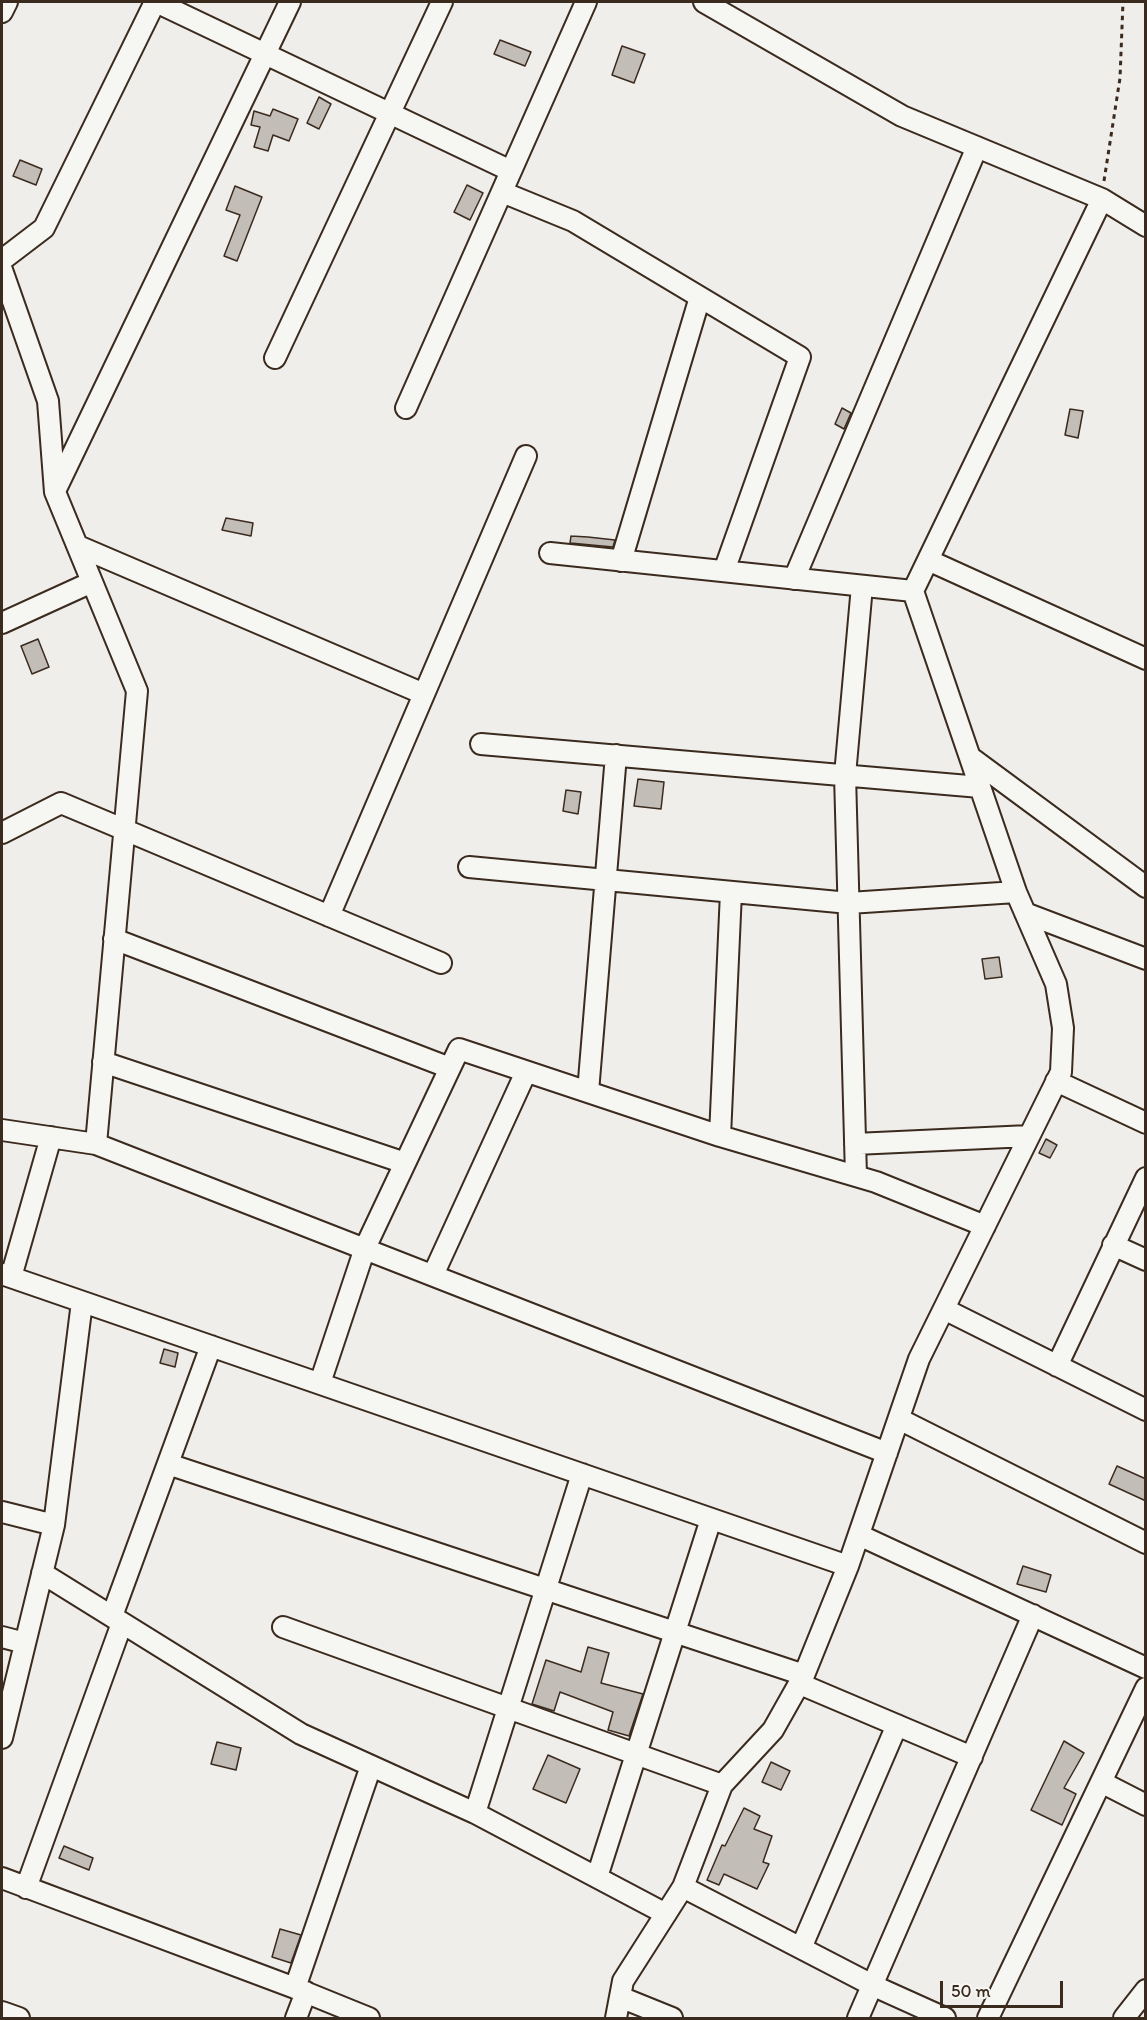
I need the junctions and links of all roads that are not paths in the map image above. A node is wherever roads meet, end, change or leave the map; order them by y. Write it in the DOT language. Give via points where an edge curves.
graph roads {
  1 [pos="7,2"];
  2 [pos="155,2"];
  3 [pos="290,2"];
  4 [pos="442,2"];
  5 [pos="586,2"];
  6 [pos="704,2"];
  7 [pos="2,12"];
  8 [pos="265,54"];
  9 [pos="390,113"];
  10 [pos="977,147"];
  11 [pos="511,171"];
  12 [pos="501,192"];
  13 [pos="1102,199"];
  14 [pos="1146,226"];
  15 [pos="2,260"];
  16 [pos="2,270"];
  17 [pos="700,297"];
  18 [pos="275,358"];
  19 [pos="406,408"];
  20 [pos="526,456"];
  21 [pos="55,492"];
  22 [pos="78,546"];
  23 [pos="550,553"];
  24 [pos="928,560"];
  25 [pos="621,561"];
  26 [pos="724,572"];
  27 [pos="794,579"];
  28 [pos="92,582"];
  29 [pos="862,586"];
  30 [pos="913,591"];
  31 [pos="2,624"];
  32 [pos="1146,659"];
  33 [pos="424,694"];
  34 [pos="481,744"];
  35 [pos="616,755"];
  36 [pos="970,757"];
  37 [pos="845,775"];
  38 [pos="980,787"];
  39 [pos="124,830"];
  40 [pos="2,833"];
  41 [pos="469,867"];
  42 [pos="606,880"];
  43 [pos="1146,887"];
  44 [pos="731,892"];
  45 [pos="1017,892"];
  46 [pos="849,903"];
  47 [pos="1025,913"];
  48 [pos="329,916"];
  49 [pos="114,939"];
  50 [pos="1146,959"];
  51 [pos="441,963"];
  52 [pos="103,1062"];
  53 [pos="450,1068"];
  54 [pos="526,1072"];
  55 [pos="1056,1081"];
  56 [pos="588,1092"];
  57 [pos="1146,1123"];
  58 [pos="2,1130"];
  59 [pos="720,1136"];
  60 [pos="1029,1136"];
  61 [pos="51,1137"];
  62 [pos="96,1144"];
  63 [pos="855,1144"];
  64 [pos="405,1162"];
  65 [pos="856,1176"];
  66 [pos="1146,1178"];
  67 [pos="985,1226"];
  68 [pos="1113,1245"];
  69 [pos="365,1248"];
  70 [pos="1146,1260"];
  71 [pos="6,1275"];
  72 [pos="433,1275"];
  73 [pos="82,1302"];
  74 [pos="944,1310"];
  75 [pos="211,1346"];
  76 [pos="1057,1366"];
  77 [pos="320,1383"];
  78 [pos="1146,1410"];
  79 [pos="899,1419"];
  80 [pos="887,1453"];
  81 [pos="168,1464"];
  82 [pos="582,1474"];
  83 [pos="2,1512"];
  84 [pos="711,1519"];
  85 [pos="54,1525"];
  86 [pos="859,1535"];
  87 [pos="1146,1543"];
  88 [pos="848,1566"];
  89 [pos="42,1573"];
  90 [pos="546,1589"];
  91 [pos="1033,1615"];
  92 [pos="117,1619"];
  93 [pos="283,1627"];
  94 [pos="675,1632"];
  95 [pos="2,1637"];
  96 [pos="25,1643"];
  97 [pos="1146,1668"];
  98 [pos="802,1679"];
  99 [pos="1146,1688"];
  100 [pos="508,1708"];
  101 [pos="897,1725"];
  102 [pos="2,1738"];
  103 [pos="636,1754"];
  104 [pos="972,1757"];
  105 [pos="371,1766"];
  106 [pos="1101,1782"];
  107 [pos="722,1785"];
  108 [pos="1146,1805"];
  109 [pos="475,1813"];
  110 [pos="597,1877"];
  111 [pos="2,1878"];
  112 [pos="683,1887"];
  113 [pos="26,1888"];
  114 [pos="666,1914"];
  115 [pos="801,1948"];
  116 [pos="874,1986"];
  117 [pos="301,1990"];
  118 [pos="1146,1990"];
  119 [pos="620,1997"];
  120 [pos="2,2012"];
  121 [pos="19,2019"];
  122 [pos="296,2019"];
  123 [pos="369,2019"];
  124 [pos="616,2019"];
  125 [pos="672,2019"];
  126 [pos="858,2019"];
  127 [pos="945,2019"];
  128 [pos="988,2019"];
  129 [pos="1124,2019"];
  1 -- 7 [label="street"];
  2 -- 8 [label="street"];
  2 -- 15 [label="street" via="44,228"];
  3 -- 8 [label="street"];
  4 -- 9 [label="street"];
  5 -- 11 [label="street"];
  6 -- 10 [label="street" via="902,116"];
  8 -- 9 [label="street"];
  8 -- 21 [label="street"];
  9 -- 11 [label="street"];
  9 -- 18 [label="street"];
  10 -- 13 [label="street"];
  10 -- 27 [label="street"];
  11 -- 12 [label="street"];
  12 -- 17 [label="street" via="573,222"];
  12 -- 19 [label="street"];
  13 -- 14 [label="street"];
  13 -- 24 [label="street"];
  16 -- 21 [label="street" via="48,401"];
  17 -- 25 [label="street"];
  17 -- 26 [label="street" via="800,357"];
  20 -- 33 [label="street"];
  21 -- 22 [label="street"];
  22 -- 28 [label="street"];
  22 -- 33 [label="street"];
  23 -- 25 [label="street"];
  24 -- 30 [label="street"];
  24 -- 32 [label="street"];
  25 -- 26 [label="street"];
  26 -- 27 [label="street"];
  27 -- 29 [label="street"];
  28 -- 31 [label="street"];
  28 -- 39 [label="street" via="137,691"];
  29 -- 30 [label="street"];
  29 -- 37 [label="street"];
  30 -- 36 [label="street"];
  33 -- 48 [label="street"];
  34 -- 35 [label="street"];
  35 -- 37 [label="street"];
  35 -- 42 [label="street"];
  36 -- 38 [label="street"];
  36 -- 43 [label="street"];
  37 -- 38 [label="street"];
  37 -- 46 [label="street"];
  38 -- 45 [label="street"];
  39 -- 40 [label="street" via="61,803"];
  39 -- 48 [label="street"];
  39 -- 49 [label="street"];
  41 -- 42 [label="street"];
  42 -- 44 [label="street"];
  42 -- 56 [label="street"];
  44 -- 46 [label="street"];
  44 -- 59 [label="street"];
  45 -- 46 [label="street"];
  45 -- 47 [label="street"];
  46 -- 63 [label="street"];
  47 -- 50 [label="street"];
  47 -- 55 [label="street" via="1056,984 1063,1028 1061,1072"];
  48 -- 51 [label="street"];
  49 -- 52 [label="street"];
  49 -- 53 [label="street"];
  52 -- 62 [label="street"];
  52 -- 64 [label="street"];
  53 -- 54 [label="street" via="459,1049"];
  53 -- 64 [label="street"];
  54 -- 56 [label="street"];
  54 -- 72 [label="street"];
  55 -- 57 [label="street"];
  55 -- 60 [label="street"];
  56 -- 59 [label="street"];
  58 -- 61 [label="street"];
  59 -- 65 [label="street"];
  60 -- 63 [label="street"];
  60 -- 67 [label="street"];
  61 -- 62 [label="street"];
  61 -- 71 [label="street"];
  62 -- 69 [label="street"];
  63 -- 65 [label="street"];
  64 -- 69 [label="street"];
  65 -- 67 [label="street"];
  66 -- 68 [label="street"];
  67 -- 74 [label="street"];
  68 -- 70 [label="street"];
  68 -- 76 [label="street"];
  69 -- 72 [label="street"];
  69 -- 77 [label="street"];
  71 -- 73 [label="street"];
  72 -- 80 [label="street"];
  73 -- 75 [label="street"];
  73 -- 85 [label="street"];
  74 -- 76 [label="street"];
  74 -- 79 [label="street" via="919,1359"];
  75 -- 77 [label="street"];
  75 -- 81 [label="street"];
  76 -- 78 [label="street"];
  77 -- 82 [label="street"];
  79 -- 80 [label="street"];
  79 -- 87 [label="street"];
  80 -- 86 [label="street"];
  81 -- 90 [label="street"];
  81 -- 92 [label="street"];
  82 -- 84 [label="street"];
  82 -- 90 [label="street"];
  83 -- 85 [label="street"];
  84 -- 88 [label="street"];
  84 -- 94 [label="street"];
  85 -- 89 [label="street"];
  86 -- 88 [label="street"];
  86 -- 91 [label="street"];
  88 -- 98 [label="street"];
  89 -- 92 [label="street"];
  89 -- 96 [label="street"];
  90 -- 94 [label="street"];
  90 -- 100 [label="street"];
  91 -- 97 [label="street"];
  91 -- 104 [label="street"];
  92 -- 105 [label="street" via="301,1734"];
  92 -- 113 [label="street"];
  93 -- 100 [label="street"];
  94 -- 98 [label="street"];
  94 -- 103 [label="street"];
  95 -- 96 [label="street"];
  96 -- 102 [label="street"];
  98 -- 101 [label="street"];
  98 -- 107 [label="street" via="773,1730"];
  99 -- 106 [label="street"];
  100 -- 103 [label="street"];
  100 -- 109 [label="street"];
  101 -- 104 [label="street"];
  101 -- 115 [label="street"];
  103 -- 107 [label="street"];
  103 -- 110 [label="street"];
  104 -- 116 [label="street"];
  105 -- 109 [label="street"];
  105 -- 117 [label="street"];
  106 -- 108 [label="street"];
  106 -- 128 [label="street"];
  107 -- 112 [label="street"];
  109 -- 110 [label="street"];
  110 -- 114 [label="street"];
  111 -- 113 [label="street"];
  112 -- 114 [label="street"];
  112 -- 115 [label="street"];
  113 -- 117 [label="street"];
  114 -- 119 [label="street" via="622,1981"];
  115 -- 116 [label="street"];
  116 -- 126 [label="street"];
  116 -- 127 [label="street"];
  117 -- 122 [label="street"];
  117 -- 123 [label="street"];
  118 -- 129 [label="street"];
  119 -- 124 [label="street"];
  119 -- 125 [label="street"];
  120 -- 121 [label="street"];
}
